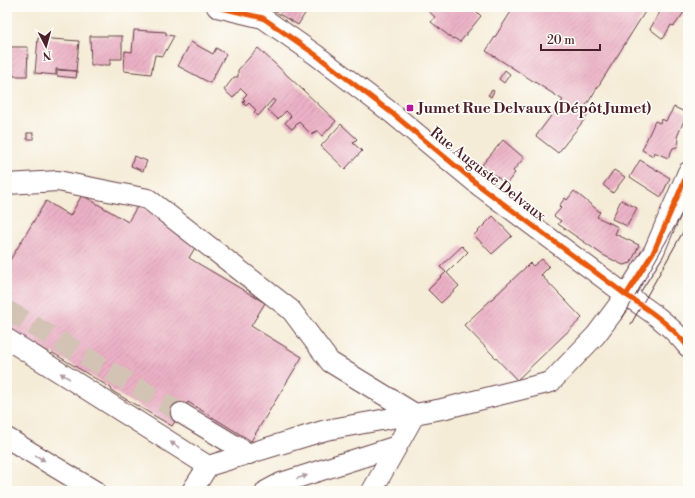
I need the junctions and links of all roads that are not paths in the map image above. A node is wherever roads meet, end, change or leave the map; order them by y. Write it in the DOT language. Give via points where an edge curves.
graph roads {
  1 [pos="217,7"];
  2 [pos="688,172"];
  3 [pos="7,184"];
  4 [pos="626,295"];
  5 [pos="7,339"];
  6 [pos="688,347"];
  7 [pos="181,413"];
  8 [pos="415,414"];
  9 [pos="7,438"];
  10 [pos="397,446"];
  11 [pos="249,454"];
  12 [pos="208,466"];
  13 [pos="95,491"];
  14 [pos="192,491"];
  15 [pos="266,491"];
  16 [pos="372,491"];
  1 -- 4 [label="street, Rue Auguste Delvaux" via="263,18 316,55 482,187"];
  2 -- 4 [label="street" via="654,251"];
  3 -- 8 [label="street" via="58,181 148,199 291,310 330,362"];
  4 -- 6 [label="street, Rue Auguste Delvaux" via="648,308"];
  4 -- 8 [label="street" via="596,335 551,382"];
  12 -- 5 [label="street, one-way"];
  7 -- 11 [label="street"];
  8 -- 10 [label="street"];
  8 -- 11 [label="street" via="326,430"];
  9 -- 13 [label="street, one-way"];
  15 -- 10 [label="street, one-way" via="281,483"];
  10 -- 16 [label="street"];
  11 -- 12 [label="street"];
  12 -- 14 [label="street"];
}
